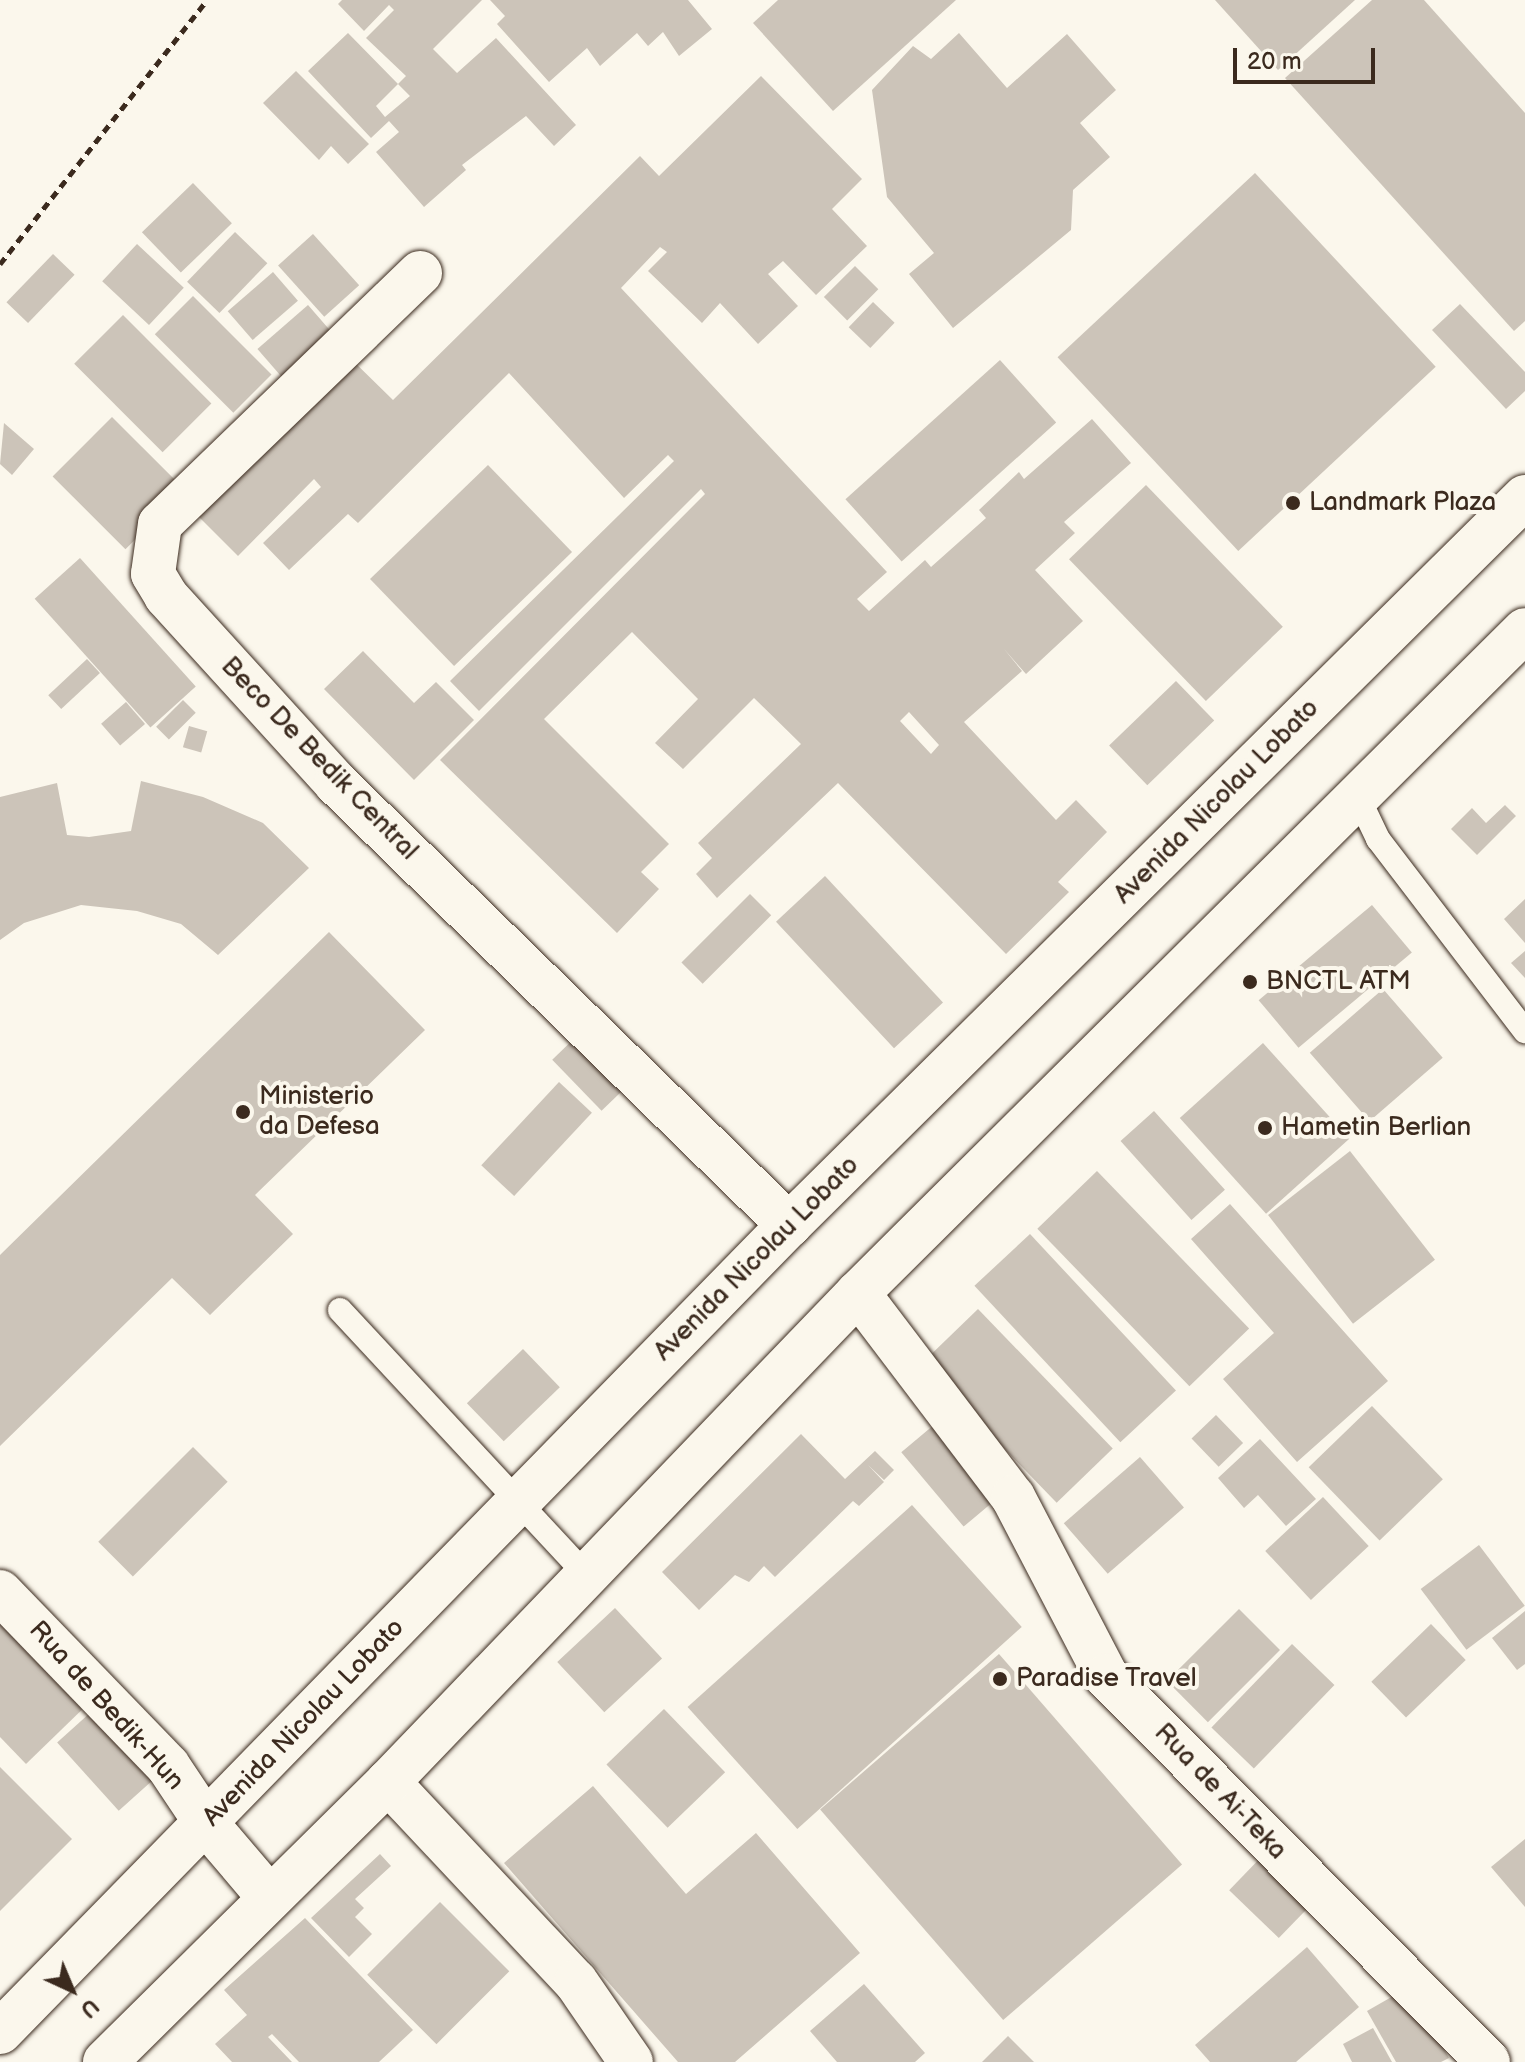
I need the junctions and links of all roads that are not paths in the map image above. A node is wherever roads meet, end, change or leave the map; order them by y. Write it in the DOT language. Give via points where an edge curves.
graph roads {
  1 [pos="420,273"];
  2 [pos="1525,497"];
  3 [pos="1525,630"];
  4 [pos="1358,797"];
  5 [pos="1525,1031"];
  6 [pos="789,1225"];
  7 [pos="858,1293"];
  8 [pos="340,1310"];
  9 [pos="521,1501"];
  10 [pos="587,1576"];
  11 [pos="0,1592"];
  12 [pos="388,1782"];
  13 [pos="206,1823"];
  14 [pos="269,1897"];
  15 [pos="0,2032"];
  16 [pos="105,2062"];
  17 [pos="631,2062"];
  18 [pos="1488,2062"];
  1 -- 6 [label="main road, Beco De Bedik Central" via="160,524 153,574 166,596 336,783"];
  2 -- 6 [label="main road, Avenida Nicolau Lobato"];
  3 -- 4 [label="main road"];
  4 -- 5 [label="lane" via="1378,839"];
  4 -- 7 [label="main road"];
  6 -- 9 [label="main road, Avenida Nicolau Lobato"];
  7 -- 10 [label="main road"];
  7 -- 18 [label="main road, Rua de Ai-Teka" via="1013,1497 1106,1676"];
  8 -- 9 [label="lane"];
  9 -- 10 [label="lane"];
  9 -- 13 [label="main road, Avenida Nicolau Lobato"];
  10 -- 12 [label="main road"];
  11 -- 13 [label="main road, Rua de Bedik-Hun" via="168,1766"];
  12 -- 14 [label="main road"];
  12 -- 17 [label="main road" via="576,1982"];
  13 -- 14 [label="main road, Rua de Bedik-Hun"];
  13 -- 15 [label="main road, Avenida Nicolau Lobato"];
  14 -- 16 [label="main road"];
}
